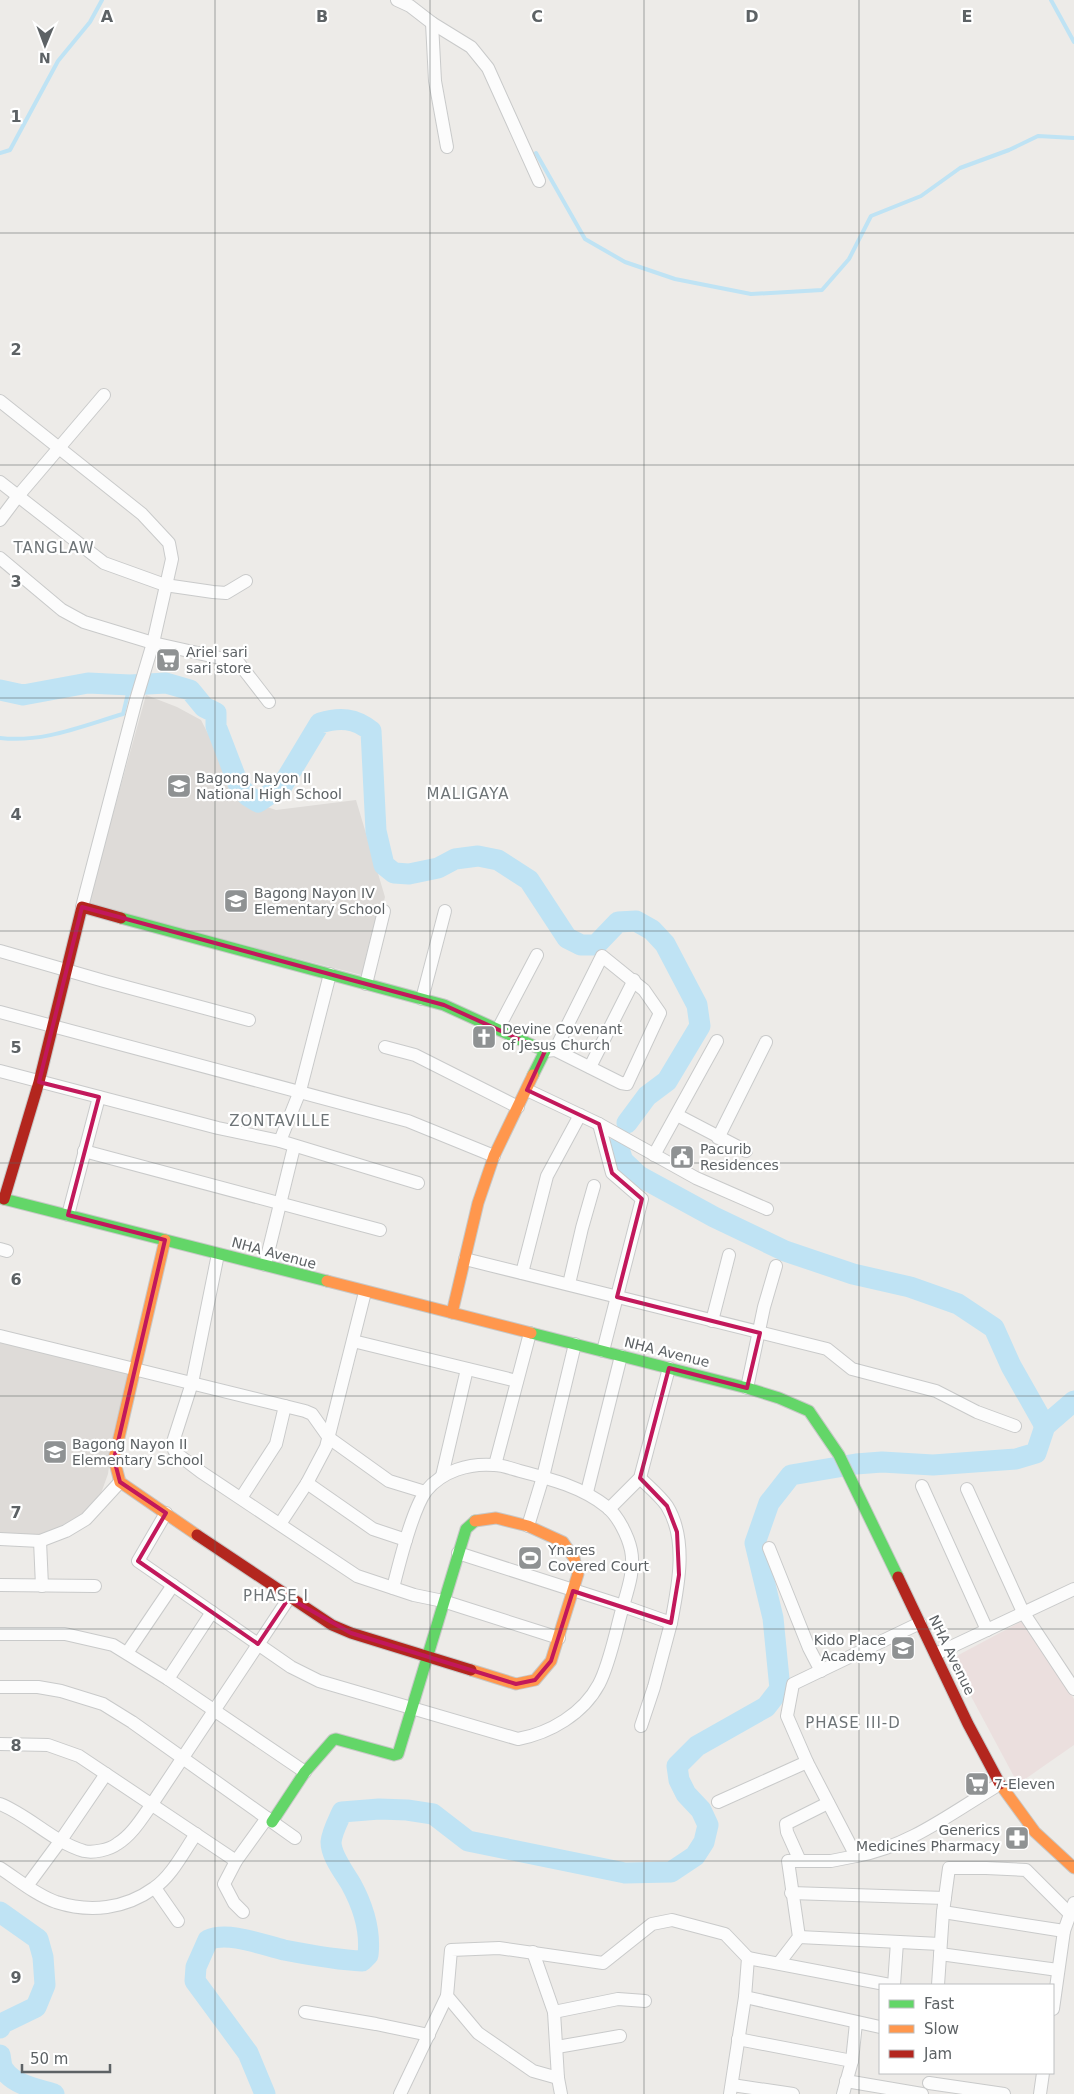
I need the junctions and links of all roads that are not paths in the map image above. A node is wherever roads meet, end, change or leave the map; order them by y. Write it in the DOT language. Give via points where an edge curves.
graph roads {
  1 [pos="397,0"];
  2 [pos="432,23"];
  3 [pos="447,147"];
  4 [pos="539,181"];
  5 [pos="104,395"];
  6 [pos="0,401"];
  7 [pos="59,448"];
  8 [pos="0,482"];
  9 [pos="18,496"];
  10 [pos="0,520"];
  11 [pos="0,558"];
  12 [pos="246,581"];
  13 [pos="166,585"];
  14 [pos="153,643"];
  15 [pos="269,702"];
  16 [pos="82,907"];
  17 [pos="384,911"];
  18 [pos="445,911"];
  19 [pos="0,951"];
  20 [pos="537,955"];
  21 [pos="67,969"];
  22 [pos="330,974"];
  23 [pos="634,980"];
  24 [pos="366,984"];
  25 [pos="422,999"];
  26 [pos="0,1012"];
  27 [pos="249,1020"];
  28 [pos="51,1026"];
  29 [pos="498,1029"];
  30 [pos="717,1041"];
  31 [pos="766,1042"];
  32 [pos="385,1048"];
  33 [pos="550,1050"];
  34 [pos="590,1067"];
  35 [pos="0,1071"];
  36 [pos="39,1082"];
  37 [pos="300,1090"];
  38 [pos="528,1090"];
  39 [pos="99,1097"];
  40 [pos="518,1107"];
  41 [pos="580,1115"];
  42 [pos="677,1116"];
  43 [pos="598,1124"];
  44 [pos="718,1138"];
  45 [pos="280,1142"];
  46 [pos="294,1147"];
  47 [pos="84,1151"];
  48 [pos="746,1151"];
  49 [pos="654,1155"];
  50 [pos="494,1156"];
  51 [pos="418,1183"];
  52 [pos="594,1186"];
  53 [pos="2,1198"];
  54 [pos="281,1204"];
  55 [pos="767,1209"];
  56 [pos="68,1215"];
  57 [pos="380,1230"];
  58 [pos="165,1240"];
  59 [pos="218,1254"];
  60 [pos="729,1255"];
  61 [pos="465,1259"];
  62 [pos="265,1265"];
  63 [pos="776,1266"];
  64 [pos="522,1273"];
  65 [pos="569,1284"];
  66 [pos="365,1292"];
  67 [pos="617,1297"];
  68 [pos="452,1313"];
  69 [pos="712,1321"];
  70 [pos="530,1333"];
  71 [pos="760,1333"];
  72 [pos="0,1336"];
  73 [pos="353,1342"];
  74 [pos="574,1344"];
  75 [pos="603,1351"];
  76 [pos="622,1356"];
  77 [pos="669,1368"];
  78 [pos="134,1369"];
  79 [pos="467,1369"];
  80 [pos="518,1381"];
  81 [pos="192,1383"];
  82 [pos="747,1388"];
  83 [pos="285,1406"];
  84 [pos="1015,1426"];
  85 [pos="329,1438"];
  86 [pos="495,1465"];
  87 [pos="442,1476"];
  88 [pos="543,1477"];
  89 [pos="640,1478"];
  90 [pos="120,1482"];
  91 [pos="307,1483"];
  92 [pos="922,1486"];
  93 [pos="967,1489"];
  94 [pos="425,1492"];
  95 [pos="587,1492"];
  96 [pos="241,1498"];
  97 [pos="609,1509"];
  98 [pos="166,1514"];
  99 [pos="280,1524"];
  100 [pos="528,1526"];
  101 [pos="0,1539"];
  102 [pos="406,1540"];
  103 [pos="40,1541"];
  104 [pos="769,1548"];
  105 [pos="458,1553"];
  106 [pos="0,1585"];
  107 [pos="173,1585"];
  108 [pos="42,1586"];
  109 [pos="95,1586"];
  110 [pos="393,1588"];
  111 [pos="1074,1589"];
  112 [pos="573,1591"];
  113 [pos="289,1598"];
  114 [pos="443,1601"];
  115 [pos="623,1606"];
  116 [pos="212,1612"];
  117 [pos="1023,1612"];
  118 [pos="671,1623"];
  119 [pos="920,1623"];
  120 [pos="987,1630"];
  121 [pos="0,1634"];
  122 [pos="559,1638"];
  123 [pos="258,1644"];
  124 [pos="127,1653"];
  125 [pos="936,1654"];
  126 [pos="427,1655"];
  127 [pos="821,1671"];
  128 [pos="168,1679"];
  129 [pos="0,1687"];
  130 [pos="1074,1690"];
  131 [pos="213,1709"];
  132 [pos="411,1709"];
  133 [pos="641,1726"];
  134 [pos="0,1744"];
  135 [pos="181,1757"];
  136 [pos="807,1762"];
  137 [pos="305,1772"];
  138 [pos="106,1774"];
  139 [pos="1000,1784"];
  140 [pos="718,1802"];
  141 [pos="828,1803"];
  142 [pos="0,1804"];
  143 [pos="152,1804"];
  144 [pos="269,1820"];
  145 [pos="196,1834"];
  146 [pos="295,1838"];
  147 [pos="61,1840"];
  148 [pos="856,1856"];
  149 [pos="236,1861"];
  150 [pos="800,1861"];
  151 [pos="0,1868"];
  152 [pos="1074,1868"];
  153 [pos="27,1886"];
  154 [pos="155,1888"];
  155 [pos="791,1893"];
  156 [pos="945,1898"];
  157 [pos="1072,1908"];
  158 [pos="243,1912"];
  159 [pos="943,1912"];
  160 [pos="178,1921"];
  161 [pos="1064,1931"];
  162 [pos="799,1937"];
  163 [pos="897,1942"];
  164 [pos="940,1949"];
  165 [pos="533,1952"];
  166 [pos="748,1958"];
  167 [pos="779,1963"];
  168 [pos="1058,1970"];
  169 [pos="887,1984"];
  170 [pos="892,1984"];
  171 [pos="938,1984"];
  172 [pos="447,1996"];
  173 [pos="745,1997"];
  174 [pos="645,2001"];
  175 [pos="1054,2001"];
  176 [pos="305,2012"];
  177 [pos="554,2012"];
  178 [pos="856,2022"];
  179 [pos="879,2027"];
  180 [pos="430,2035"];
  181 [pos="620,2036"];
  182 [pos="738,2039"];
  183 [pos="557,2046"];
  184 [pos="852,2061"];
  185 [pos="1043,2074"];
  186 [pos="558,2078"];
  187 [pos="929,2083"];
  188 [pos="844,2088"];
  189 [pos="731,2089"];
  190 [pos="400,2094"];
  191 [pos="561,2094"];
  192 [pos="793,2094"];
  193 [pos="922,2094"];
  194 [pos="1004,2094"];
  195 [pos="1040,2094"];
  1 -- 2 [label="street"];
  2 -- 3 [label="street" via="435,81"];
  2 -- 4 [label="street" via="471,47 488,68"];
  5 -- 7 [label="street"];
  6 -- 7 [label="street"];
  7 -- 9 [label="street"];
  7 -- 13 [label="street" via="142,514 169,543 172,559"];
  8 -- 9 [label="street"];
  9 -- 10 [label="street"];
  9 -- 13 [label="street" via="104,563"];
  11 -- 14 [label="street" via="62,610 84,622"];
  12 -- 13 [label="street" via="226,593"];
  13 -- 14 [label="street"];
  14 -- 15 [label="street" via="238,662"];
  14 -- 16 [label="street"];
  16 -- 21 [label="street"];
  16 -- 22 [label="street"];
  17 -- 24 [label="street"];
  18 -- 25 [label="street"];
  19 -- 21 [label="street"];
  20 -- 29 [label="street"];
  21 -- 27 [label="street"];
  21 -- 28 [label="street"];
  22 -- 24 [label="street"];
  22 -- 37 [label="street"];
  23 -- 33 [label="street" via="602,956"];
  23 -- 34 [label="street"];
  23 -- 34 [label="street" via="660,1014 628,1084"];
  24 -- 25 [label="street"];
  25 -- 29 [label="street"];
  26 -- 28 [label="street"];
  28 -- 36 [label="street"];
  28 -- 37 [label="street"];
  29 -- 33 [label="street"];
  30 -- 42 [label="street"];
  31 -- 44 [label="street"];
  32 -- 40 [label="street" via="415,1054"];
  33 -- 34 [label="street"];
  33 -- 38 [label="street"];
  35 -- 36 [label="street"];
  36 -- 39 [label="street"];
  36 -- 53 [label="street"];
  37 -- 45 [label="street"];
  37 -- 50 [label="street" via="408,1121"];
  38 -- 40 [label="street"];
  38 -- 41 [label="street"];
  39 -- 45 [label="street"];
  39 -- 47 [label="street"];
  40 -- 50 [label="street"];
  41 -- 43 [label="street"];
  41 -- 64 [label="street" via="547,1176"];
  42 -- 44 [label="street"];
  42 -- 49 [label="street"];
  43 -- 49 [label="street"];
  43 -- 67 [label="street" via="612,1173 642,1198"];
  44 -- 48 [label="street"];
  45 -- 46 [label="street"];
  46 -- 51 [label="street"];
  46 -- 54 [label="street"];
  47 -- 54 [label="street"];
  47 -- 56 [label="street"];
  49 -- 55 [label="street" via="696,1178"];
  50 -- 61 [label="street" via="478,1203"];
  52 -- 65 [label="street"];
  53 -- 56 [label="street, NHA Avenue"];
  54 -- 57 [label="street"];
  54 -- 62 [label="street"];
  56 -- 58 [label="street, NHA Avenue"];
  58 -- 59 [label="street, NHA Avenue"];
  58 -- 78 [label="street"];
  59 -- 62 [label="street, NHA Avenue"];
  59 -- 81 [label="street"];
  60 -- 69 [label="street"];
  61 -- 64 [label="street"];
  61 -- 68 [label="street"];
  62 -- 66 [label="street, NHA Avenue"];
  63 -- 71 [label="street"];
  64 -- 65 [label="street"];
  65 -- 67 [label="street"];
  66 -- 68 [label="street, NHA Avenue"];
  66 -- 73 [label="street"];
  67 -- 69 [label="street"];
  67 -- 75 [label="street"];
  68 -- 70 [label="street, NHA Avenue"];
  69 -- 71 [label="street"];
  70 -- 74 [label="street, NHA Avenue"];
  70 -- 80 [label="street"];
  71 -- 82 [label="street"];
  71 -- 84 [label="street" via="827,1349 852,1369 936,1391 977,1412"];
  72 -- 78 [label="street"];
  73 -- 79 [label="street"];
  73 -- 85 [label="street"];
  74 -- 75 [label="street, NHA Avenue"];
  74 -- 88 [label="street"];
  75 -- 76 [label="street, NHA Avenue"];
  76 -- 77 [label="street, NHA Avenue"];
  76 -- 95 [label="street"];
  77 -- 82 [label="street, NHA Avenue"];
  77 -- 89 [label="street"];
  78 -- 81 [label="street"];
  78 -- 90 [label="street" via="114,1459"];
  79 -- 80 [label="street"];
  79 -- 87 [label="street"];
  80 -- 86 [label="street"];
  81 -- 83 [label="street"];
  81 -- 96 [label="street" via="173,1442 174,1450"];
  82 -- 119 [label="street, NHA Avenue" via="808,1411 839,1455"];
  83 -- 85 [label="street" via="312,1414"];
  83 -- 96 [label="street" via="276,1444"];
  85 -- 91 [label="street"];
  85 -- 94 [label="street" via="389,1481"];
  86 -- 87 [label="street" via="467,1467"];
  86 -- 88 [label="street"];
  87 -- 94 [label="street"];
  88 -- 95 [label="street"];
  88 -- 100 [label="street"];
  89 -- 97 [label="street"];
  89 -- 118 [label="street" via="667,1506 677,1532 680,1575"];
  90 -- 98 [label="street"];
  90 -- 103 [label="street" via="86,1519"];
  91 -- 99 [label="street"];
  91 -- 102 [label="street" via="373,1529"];
  92 -- 120 [label="street"];
  93 -- 117 [label="street"];
  94 -- 102 [label="street"];
  95 -- 97 [label="street"];
  96 -- 99 [label="street"];
  97 -- 115 [label="street" via="621,1526 631,1550 631,1578"];
  98 -- 107 [label="street" via="138,1561"];
  98 -- 113 [label="street"];
  99 -- 110 [label="street" via="357,1576"];
  100 -- 105 [label="street" via="496,1518 477,1520 466,1529"];
  100 -- 112 [label="street" via="563,1542 574,1558 578,1574"];
  101 -- 103 [label="street"];
  102 -- 110 [label="street"];
  103 -- 108 [label="street"];
  104 -- 127 [label="street"];
  105 -- 112 [label="street"];
  105 -- 114 [label="street"];
  106 -- 108 [label="street"];
  107 -- 116 [label="street"];
  107 -- 124 [label="street"];
  108 -- 109 [label="street"];
  110 -- 114 [label="street"];
  111 -- 117 [label="street"];
  112 -- 115 [label="street"];
  112 -- 122 [label="street"];
  113 -- 123 [label="street"];
  113 -- 126 [label="street" via="332,1625"];
  114 -- 122 [label="street"];
  114 -- 126 [label="street"];
  115 -- 118 [label="street"];
  115 -- 132 [label="street" via="599,1683 581,1708 550,1729 518,1739"];
  116 -- 123 [label="street"];
  116 -- 128 [label="street"];
  117 -- 120 [label="street"];
  117 -- 130 [label="street"];
  118 -- 133 [label="street"];
  119 -- 125 [label="street, NHA Avenue"];
  119 -- 127 [label="street"];
  120 -- 125 [label="street"];
  121 -- 124 [label="street" via="65,1634 113,1645"];
  122 -- 126 [label="street" via="551,1661 535,1680 516,1684"];
  123 -- 131 [label="street"];
  123 -- 132 [label="street" via="319,1681"];
  124 -- 128 [label="street"];
  125 -- 139 [label="street, NHA Avenue"];
  126 -- 132 [label="street"];
  127 -- 136 [label="street" via="793,1684 787,1716"];
  128 -- 131 [label="street"];
  129 -- 135 [label="street" via="61,1691 103,1704"];
  131 -- 135 [label="street"];
  131 -- 137 [label="street"];
  132 -- 137 [label="street" via="398,1754 336,1739"];
  134 -- 138 [label="street" via="48,1745 79,1756"];
  135 -- 143 [label="street"];
  135 -- 144 [label="street"];
  136 -- 140 [label="street"];
  136 -- 141 [label="street"];
  137 -- 144 [label="street"];
  138 -- 143 [label="street"];
  138 -- 147 [label="street"];
  139 -- 148 [label="street" via="906,1841 877,1853"];
  139 -- 152 [label="street, NHA Avenue" via="1035,1832"];
  141 -- 148 [label="street"];
  141 -- 150 [label="street" via="786,1824"];
  142 -- 147 [label="street" via="16,1810"];
  143 -- 145 [label="street"];
  143 -- 147 [label="street" via="131,1833 116,1845 85,1851"];
  144 -- 146 [label="street"];
  144 -- 149 [label="street"];
  145 -- 149 [label="street"];
  145 -- 154 [label="street" via="172,1870"];
  147 -- 153 [label="street"];
  148 -- 150 [label="street" via="831,1861"];
  149 -- 158 [label="street" via="224,1884"];
  150 -- 155 [label="street" via="788,1861"];
  151 -- 153 [label="street"];
  153 -- 154 [label="street" via="55,1901 102,1909 125,1904"];
  154 -- 160 [label="street"];
  155 -- 156 [label="street"];
  155 -- 162 [label="street"];
  156 -- 157 [label="street" via="949,1868 1026,1870"];
  156 -- 159 [label="street"];
  157 -- 161 [label="street"];
  159 -- 161 [label="street"];
  159 -- 164 [label="street"];
  161 -- 168 [label="street"];
  162 -- 163 [label="street"];
  162 -- 167 [label="street"];
  163 -- 164 [label="street"];
  163 -- 170 [label="street"];
  164 -- 168 [label="street"];
  164 -- 171 [label="street"];
  165 -- 166 [label="street" via="602,1963 652,1924 672,1920 725,1934"];
  165 -- 172 [label="street" via="499,1948 451,1950"];
  165 -- 177 [label="street"];
  166 -- 167 [label="street"];
  166 -- 173 [label="street"];
  167 -- 169 [label="street"];
  168 -- 175 [label="street"];
  172 -- 180 [label="street"];
  172 -- 186 [label="street" via="478,2033 533,2071"];
  173 -- 178 [label="street"];
  173 -- 182 [label="street"];
  174 -- 177 [label="street" via="618,1999"];
  176 -- 180 [label="street"];
  177 -- 183 [label="street"];
  178 -- 179 [label="street"];
  178 -- 184 [label="street"];
  180 -- 190 [label="street"];
  181 -- 183 [label="street"];
  182 -- 184 [label="street"];
  182 -- 189 [label="street"];
  183 -- 186 [label="street"];
  184 -- 188 [label="street"];
  185 -- 195 [label="street"];
  186 -- 191 [label="street"];
  187 -- 194 [label="street"];
  188 -- 193 [label="street"];
  189 -- 192 [label="street"];
}
